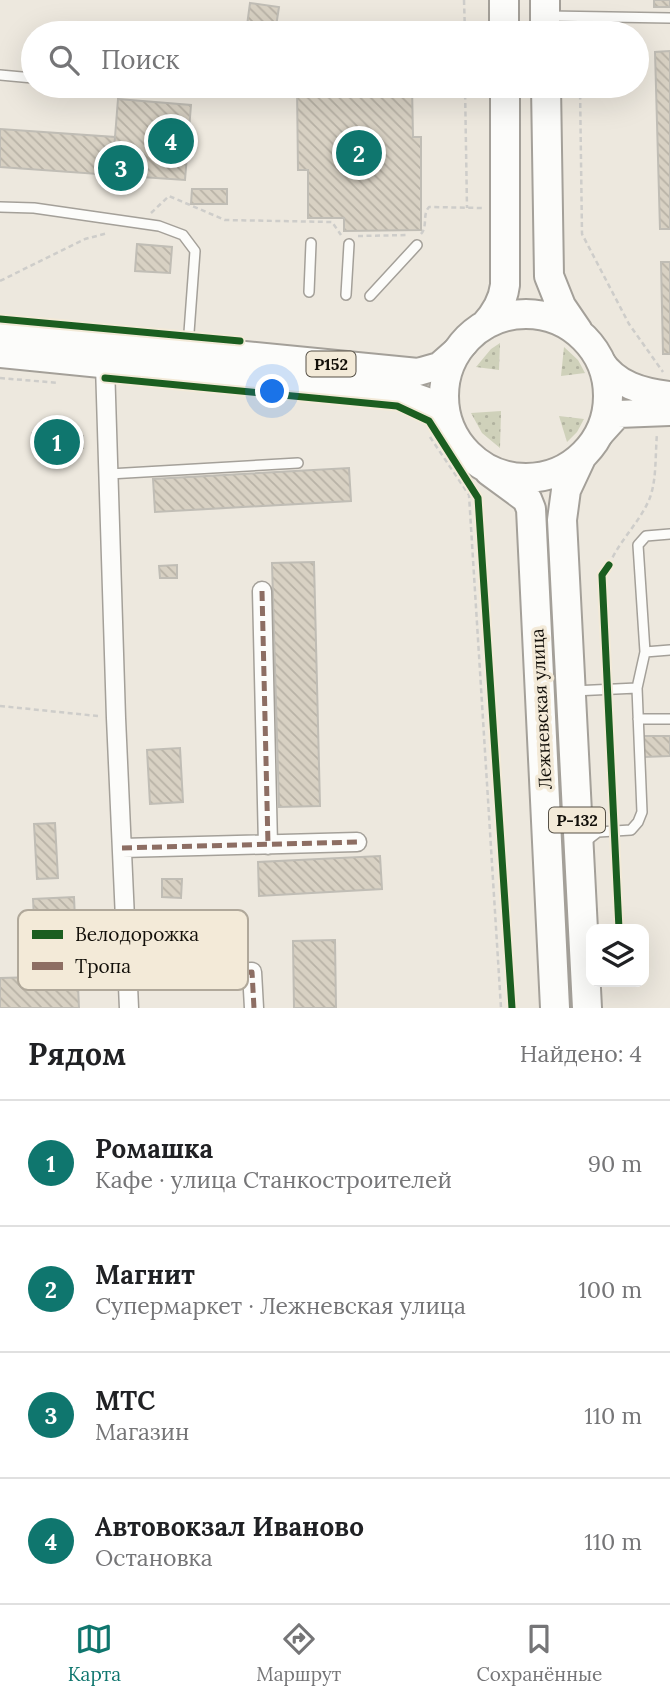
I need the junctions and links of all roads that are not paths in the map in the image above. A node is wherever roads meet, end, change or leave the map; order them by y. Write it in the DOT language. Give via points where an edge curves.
graph roads {
  1 [pos="504,0"];
  2 [pos="545,16"];
  3 [pos="670,18"];
  4 [pos="504,21"];
  5 [pos="0,75"];
  6 [pos="21,77"];
  7 [pos="505,98"];
  8 [pos="546,98"];
  9 [pos="0,207"];
  10 [pos="417,240"];
  11 [pos="311,243"];
  12 [pos="349,244"];
  13 [pos="309,292"];
  14 [pos="346,295"];
  15 [pos="370,296"];
  16 [pos="485,325"];
  17 [pos="0,331"];
  18 [pos="580,334"];
  19 [pos="464,344"];
  20 [pos="0,355"];
  21 [pos="600,360"];
  22 [pos="188,361"];
  23 [pos="105,365"];
  24 [pos="666,383"];
  25 [pos="664,420"];
  26 [pos="437,430"];
  27 [pos="599,435"];
  28 [pos="580,458"];
  29 [pos="298,463"];
  30 [pos="489,471"];
  31 [pos="109,474"];
  32 [pos="670,534"];
  33 [pos="262,591"];
  34 [pos="670,650"];
  35 [pos="645,652"];
  36 [pos="637,688"];
  37 [pos="570,691"];
  38 [pos="638,719"];
  39 [pos="670,719"];
  40 [pos="357,842"];
  41 [pos="268,845"];
  42 [pos="122,848"];
  43 [pos="578,848"];
  44 [pos="125,910"];
  45 [pos="248,972"];
  46 [pos="128,990"];
  47 [pos="129,1008"];
  48 [pos="254,1008"];
  49 [pos="555,1008"];
  50 [pos="587,1008"];
  1 -- 4 [label="highway"];
  2 -- 3 [label="lane"];
  5 -- 6 [label="lane"];
  7 -- 16 [label="highway" via="506,277 501,302"];
  8 -- 18 [label="highway" via="549,276 561,306"];
  9 -- 22 [label="lane" via="159,226 183,235 195,251"];
  10 -- 15 [label="lane"];
  11 -- 13 [label="lane"];
  12 -- 14 [label="lane"];
  16 -- 18 [label="highway" via="513,315 534,315 554,319"];
  16 -- 19 [label="highway"];
  17 -- 22 [label="main road, Р152"];
  18 -- 21 [label="highway"];
  19 -- 22 [label="main road, Р152" via="439,366 418,372"];
  19 -- 26 [label="highway" via="447,375"];
  20 -- 23 [label="main road, Р152"];
  21 -- 24 [label="main road" via="618,381 649,393"];
  21 -- 27 [label="highway" via="608,394"];
  22 -- 23 [label="main road, Р152"];
  22 -- 26 [label="main road, Р152" via="419,396 435,405"];
  23 -- 31 [label="street"];
  25 -- 27 [label="main road" via="618,414"];
  26 -- 30 [label="highway"];
  27 -- 28 [label="highway"];
  28 -- 30 [label="highway" via="537,477"];
  28 -- 37 [label="highway, Лежневская улица / Р-132" via="566,490 562,520"];
  29 -- 31 [label="lane"];
  30 -- 49 [label="highway, Лежневская улица / Р-132" via="527,499 532,521"];
  31 -- 42 [label="street"];
  32 -- 35 [label="lane" via="646,536 638,545"];
  33 -- 41 [label="street"];
  34 -- 35 [label="lane"];
  35 -- 36 [label="lane"];
  36 -- 37 [label="lane"];
  36 -- 38 [label="lane"];
  37 -- 43 [label="highway, Лежневская улица / Р-132"];
  38 -- 39 [label="lane"];
  38 -- 43 [label="lane" via="642,812 638,822 631,830 598,832"];
  40 -- 41 [label="street"];
  41 -- 42 [label="street"];
  42 -- 44 [label="street"];
  43 -- 50 [label="highway, Лежневская улица / Р-132"];
  45 -- 48 [label="street" via="252,972"];
  46 -- 47 [label="street"];
}
